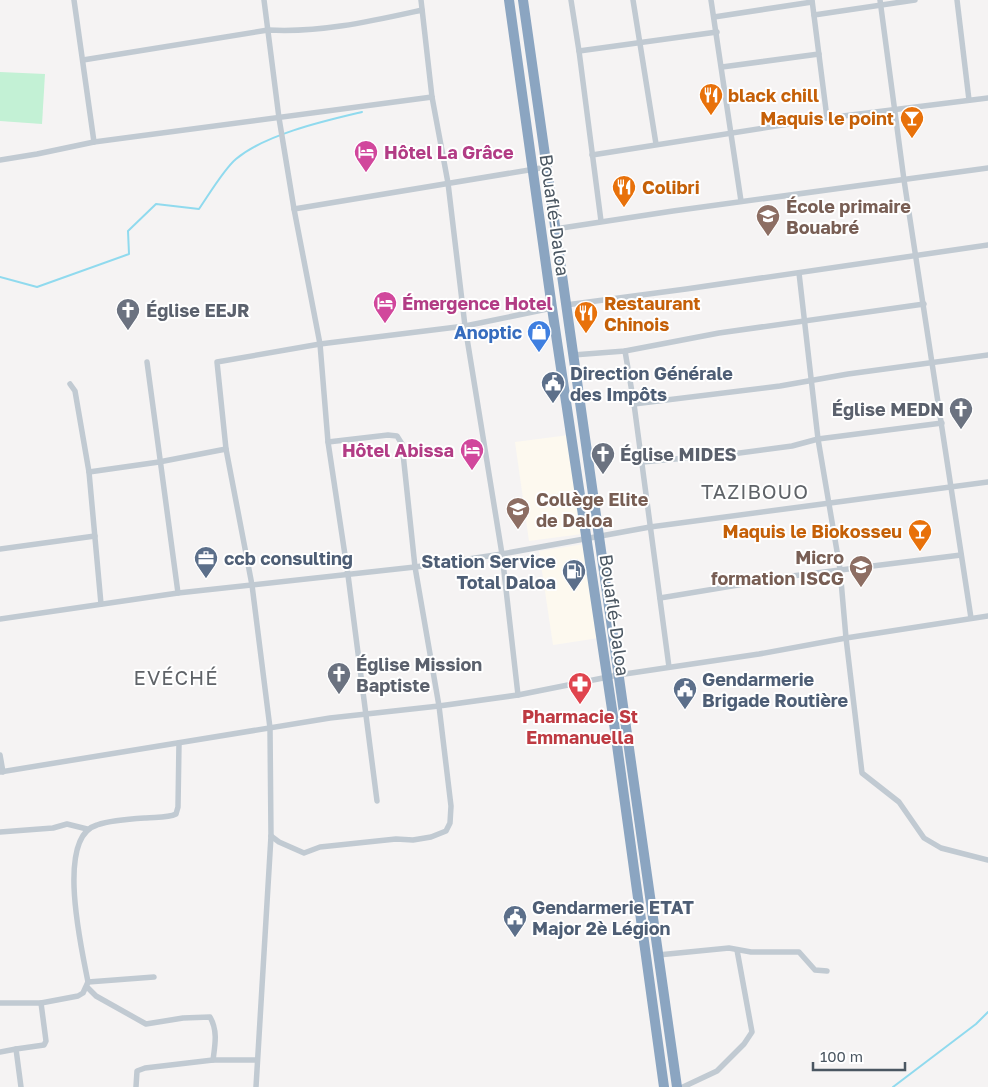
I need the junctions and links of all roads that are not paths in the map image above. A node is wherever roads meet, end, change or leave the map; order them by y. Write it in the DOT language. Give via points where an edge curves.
graph roads {
  1 [pos="74,0"];
  2 [pos="264,0"];
  3 [pos="421,0"];
  4 [pos="509,0"];
  5 [pos="523,0"];
  6 [pos="570,0"];
  7 [pos="632,0"];
  8 [pos="711,0"];
  9 [pos="915,0"];
  10 [pos="957,0"];
  11 [pos="812,1"];
  12 [pos="881,2"];
  13 [pos="422,10"];
  14 [pos="814,15"];
  15 [pos="714,17"];
  16 [pos="268,30"];
  17 [pos="717,32"];
  18 [pos="638,43"];
  19 [pos="579,51"];
  20 [pos="819,54"];
  21 [pos="83,60"];
  22 [pos="722,67"];
  23 [pos="432,97"];
  24 [pos="988,98"];
  25 [pos="968,100"];
  26 [pos="895,108"];
  27 [pos="279,118"];
  28 [pos="827,118"];
  29 [pos="732,132"];
  30 [pos="94,142"];
  31 [pos="656,144"];
  32 [pos="592,155"];
  33 [pos="0,160"];
  34 [pos="547,167"];
  35 [pos="988,168"];
  36 [pos="532,170"];
  37 [pos="904,180"];
  38 [pos="448,183"];
  39 [pos="741,201"];
  40 [pos="294,209"];
  41 [pos="601,221"];
  42 [pos="555,229"];
  43 [pos="988,246"];
  44 [pos="916,256"];
  45 [pos="799,272"];
  46 [pos="924,304"];
  47 [pos="566,305"];
  48 [pos="552,308"];
  49 [pos="805,322"];
  50 [pos="465,326"];
  51 [pos="320,344"];
  52 [pos="625,351"];
  53 [pos="573,355"];
  54 [pos="988,355"];
  55 [pos="147,362"];
  56 [pos="932,363"];
  57 [pos="810,380"];
  58 [pos="70,384"];
  59 [pos="634,404"];
  60 [pos="942,423"];
  61 [pos="818,439"];
  62 [pos="328,442"];
  63 [pos="226,448"];
  64 [pos="159,462"];
  65 [pos="642,462"];
  66 [pos="89,472"];
  67 [pos="988,482"];
  68 [pos="952,487"];
  69 [pos="829,504"];
  70 [pos="650,527"];
  71 [pos="95,536"];
  72 [pos="599,537"];
  73 [pos="588,539"];
  74 [pos="0,549"];
  75 [pos="502,554"];
  76 [pos="961,555"];
  77 [pos="414,567"];
  78 [pos="840,569"];
  79 [pos="348,575"];
  80 [pos="252,584"];
  81 [pos="178,593"];
  82 [pos="660,598"];
  83 [pos="101,604"];
  84 [pos="988,616"];
  85 [pos="971,618"];
  86 [pos="0,619"];
  87 [pos="846,638"];
  88 [pos="669,667"];
  89 [pos="618,675"];
  90 [pos="607,677"];
  91 [pos="518,695"];
  92 [pos="439,706"];
  93 [pos="364,713"];
  94 [pos="270,728"];
  95 [pos="179,743"];
  96 [pos="0,755"];
  97 [pos="1,772"];
  98 [pos="377,801"];
  99 [pos="87,828"];
  100 [pos="0,832"];
  101 [pos="271,836"];
  102 [pos="988,860"];
  103 [pos="737,950"];
  104 [pos="658,955"];
  105 [pos="827,971"];
  106 [pos="154,977"];
  107 [pos="87,985"];
  108 [pos="0,1003"];
  109 [pos="42,1003"];
  110 [pos="16,1049"];
  111 [pos="0,1052"];
  112 [pos="213,1060"];
  113 [pos="257,1060"];
  114 [pos="21,1087"];
  115 [pos="136,1087"];
  116 [pos="256,1087"];
  117 [pos="664,1087"];
  118 [pos="677,1087"];
  119 [pos="683,1087"];
  1 -- 21 [label="street"];
  2 -- 16 [label="street"];
  3 -- 13 [label="street"];
  4 -- 36 [label="highway, Bouaflé-Daloa"];
  5 -- 34 [label="highway, Bouaflé-Daloa"];
  6 -- 19 [label="street"];
  7 -- 18 [label="street"];
  8 -- 15 [label="street"];
  9 -- 12 [label="street"];
  10 -- 25 [label="street"];
  11 -- 14 [label="street"];
  11 -- 15 [label="street"];
  12 -- 14 [label="street"];
  12 -- 26 [label="street"];
  13 -- 16 [label="street" via="321,29"];
  13 -- 23 [label="street"];
  14 -- 20 [label="street"];
  15 -- 17 [label="street"];
  16 -- 21 [label="street"];
  16 -- 27 [label="street"];
  17 -- 18 [label="street"];
  17 -- 22 [label="street"];
  18 -- 19 [label="street"];
  18 -- 31 [label="street"];
  19 -- 32 [label="street"];
  20 -- 22 [label="street"];
  20 -- 28 [label="street"];
  21 -- 30 [label="street"];
  22 -- 29 [label="street"];
  23 -- 27 [label="street"];
  23 -- 38 [label="street"];
  24 -- 25 [label="street"];
  25 -- 26 [label="street"];
  26 -- 28 [label="street"];
  26 -- 37 [label="street"];
  27 -- 30 [label="street"];
  27 -- 40 [label="street"];
  28 -- 29 [label="street"];
  29 -- 31 [label="street"];
  29 -- 39 [label="street"];
  30 -- 33 [label="street"];
  31 -- 32 [label="street"];
  32 -- 41 [label="street"];
  34 -- 36 [label="street"];
  34 -- 42 [label="highway, Bouaflé-Daloa"];
  35 -- 37 [label="street"];
  36 -- 38 [label="street"];
  36 -- 48 [label="highway, Bouaflé-Daloa"];
  37 -- 39 [label="street"];
  37 -- 44 [label="street"];
  38 -- 40 [label="street"];
  38 -- 50 [label="street"];
  39 -- 41 [label="street"];
  40 -- 51 [label="street"];
  41 -- 42 [label="street"];
  42 -- 47 [label="highway, Bouaflé-Daloa"];
  43 -- 44 [label="street"];
  44 -- 45 [label="street"];
  44 -- 46 [label="street"];
  45 -- 47 [label="street"];
  45 -- 49 [label="street"];
  46 -- 49 [label="street"];
  46 -- 56 [label="street"];
  47 -- 53 [label="highway, Bouaflé-Daloa"];
  48 -- 50 [label="street"];
  48 -- 73 [label="highway, Bouaflé-Daloa"];
  49 -- 52 [label="street" via="718,333"];
  49 -- 57 [label="street"];
  50 -- 51 [label="street"];
  50 -- 75 [label="street"];
  51 -- 62 [label="street"];
  51 -- 63 [label="street" via="217,362"];
  52 -- 53 [label="street"];
  52 -- 59 [label="street"];
  53 -- 72 [label="highway, Bouaflé-Daloa"];
  54 -- 56 [label="street"];
  55 -- 64 [label="street"];
  56 -- 57 [label="street"];
  56 -- 60 [label="street"];
  57 -- 59 [label="street"];
  57 -- 61 [label="street"];
  58 -- 66 [label="street" via="75,391"];
  59 -- 65 [label="street"];
  60 -- 61 [label="street"];
  60 -- 68 [label="street"];
  61 -- 65 [label="street" via="741,453"];
  61 -- 69 [label="street"];
  62 -- 77 [label="street" via="388,434 397,436 402,444"];
  62 -- 79 [label="street"];
  63 -- 64 [label="street"];
  63 -- 80 [label="street"];
  64 -- 66 [label="street"];
  64 -- 81 [label="street"];
  65 -- 70 [label="street"];
  66 -- 71 [label="street"];
  67 -- 68 [label="street"];
  68 -- 69 [label="street"];
  68 -- 76 [label="street"];
  69 -- 70 [label="street"];
  69 -- 78 [label="street"];
  70 -- 72 [label="street"];
  70 -- 82 [label="street"];
  71 -- 74 [label="street"];
  71 -- 83 [label="street"];
  72 -- 73 [label="street"];
  72 -- 89 [label="highway, Bouaflé-Daloa"];
  73 -- 75 [label="street"];
  73 -- 90 [label="highway, Bouaflé-Daloa"];
  75 -- 77 [label="street"];
  75 -- 91 [label="street"];
  76 -- 78 [label="street"];
  76 -- 85 [label="street"];
  77 -- 79 [label="street"];
  77 -- 92 [label="street"];
  78 -- 82 [label="street"];
  78 -- 87 [label="street"];
  79 -- 80 [label="street"];
  79 -- 93 [label="street"];
  80 -- 81 [label="street"];
  80 -- 94 [label="street"];
  81 -- 83 [label="street"];
  82 -- 88 [label="street"];
  83 -- 86 [label="street"];
  84 -- 85 [label="street"];
  85 -- 87 [label="street"];
  87 -- 88 [label="street"];
  87 -- 102 [label="street" via="862,773 899,802 924,838 941,848"];
  88 -- 89 [label="street"];
  89 -- 90 [label="street"];
  89 -- 104 [label="highway, Bouaflé-Daloa"];
  90 -- 91 [label="street"];
  90 -- 117 [label="highway, Bouaflé-Daloa"];
  91 -- 92 [label="street"];
  92 -- 93 [label="street"];
  92 -- 101 [label="street" via="451,806 446,831 413,840 320,847 304,853"];
  93 -- 94 [label="street"];
  93 -- 98 [label="street"];
  94 -- 95 [label="street"];
  94 -- 101 [label="street"];
  95 -- 97 [label="street"];
  95 -- 99 [label="street" via="176,814 112,821"];
  96 -- 97 [label="street"];
  99 -- 100 [label="street" via="67,824"];
  99 -- 107 [label="street" via="77,846 75,863 75,908"];
  101 -- 113 [label="street"];
  103 -- 104 [label="street" via="729,948"];
  103 -- 105 [label="street" via="799,952 815,970"];
  103 -- 119 [label="street" via="752,1032 717,1072"];
  104 -- 118 [label="highway, Bouaflé-Daloa"];
  106 -- 107 [label="street"];
  107 -- 109 [label="street" via="78,996"];
  107 -- 112 [label="street" via="96,996 146,1024 210,1017 215,1026"];
  108 -- 109 [label="street"];
  109 -- 110 [label="street" via="44,1045"];
  110 -- 111 [label="street"];
  110 -- 114 [label="street"];
  112 -- 113 [label="street"];
  112 -- 115 [label="street" via="145,1068 137,1071"];
  113 -- 116 [label="street"];
}
